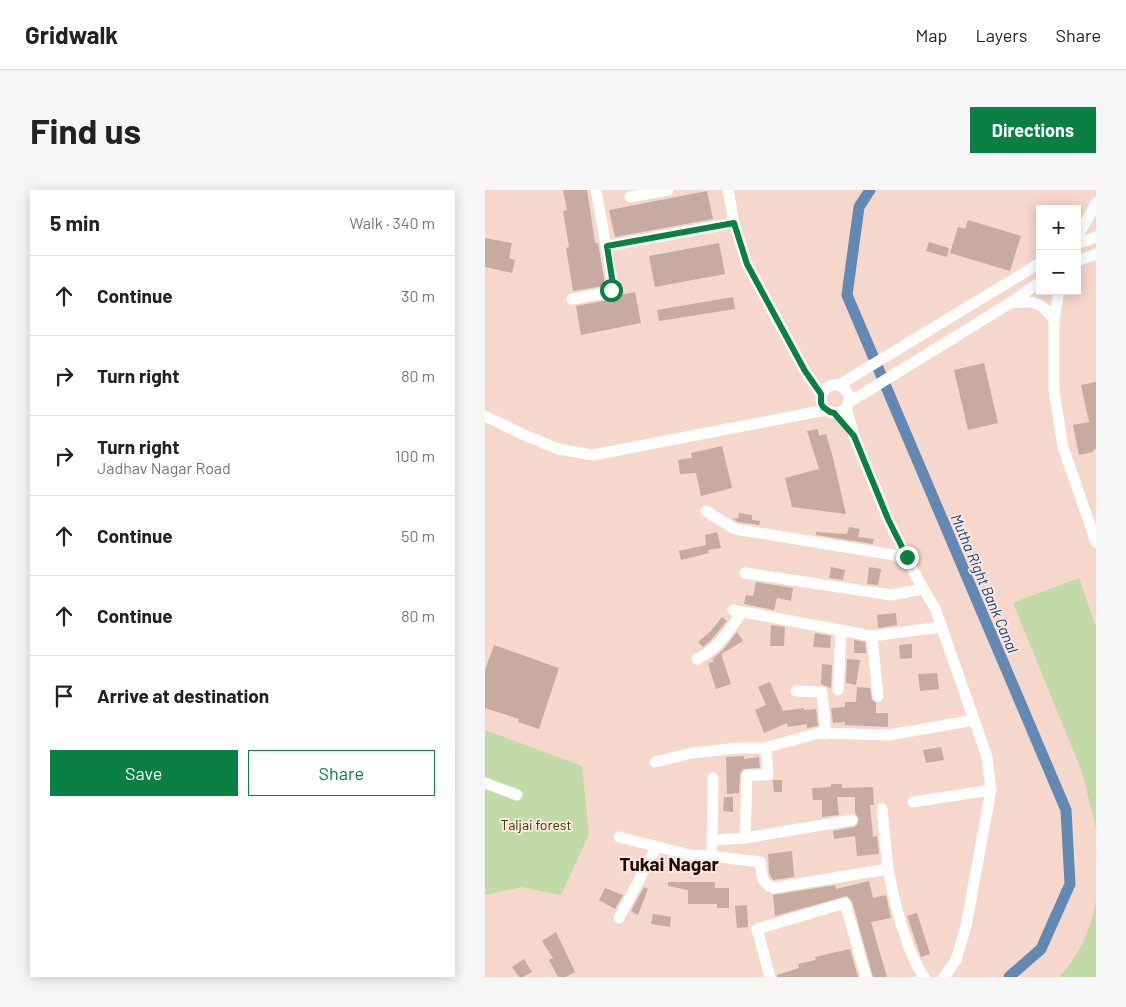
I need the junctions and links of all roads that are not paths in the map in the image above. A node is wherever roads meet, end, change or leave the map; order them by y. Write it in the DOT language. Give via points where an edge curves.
graph roads {
  1 [pos="596,190"];
  2 [pos="668,190"];
  3 [pos="728,190"];
  4 [pos="630,197"];
  5 [pos="1096,204"];
  6 [pos="734,223"];
  7 [pos="1081,231"];
  8 [pos="1096,237"];
  9 [pos="1081,243"];
  10 [pos="607,246"];
  11 [pos="1096,254"];
  12 [pos="1081,260"];
  13 [pos="1036,266"];
  14 [pos="1036,285"];
  15 [pos="1058,295"];
  16 [pos="572,299"];
  17 [pos="1010,303"];
  18 [pos="1054,320"];
  19 [pos="805,371"];
  20 [pos="840,383"];
  21 [pos="821,396"];
  22 [pos="847,406"];
  23 [pos="830,412"];
  24 [pos="801,414"];
  25 [pos="485,416"];
  26 [pos="854,436"];
  27 [pos="706,510"];
  28 [pos="1096,542"];
  29 [pos="907,557"];
  30 [pos="745,573"];
  31 [pos="923,588"];
  32 [pos="941,627"];
  33 [pos="841,631"];
  34 [pos="872,636"];
  35 [pos="697,659"];
  36 [pos="838,690"];
  37 [pos="796,691"];
  38 [pos="878,696"];
  39 [pos="974,720"];
  40 [pos="827,734"];
  41 [pos="767,748"];
  42 [pos="655,762"];
  43 [pos="713,778"];
  44 [pos="485,783"];
  45 [pos="991,790"];
  46 [pos="517,794"];
  47 [pos="913,802"];
  48 [pos="882,809"];
  49 [pos="852,820"];
  50 [pos="619,836"];
  51 [pos="745,838"];
  52 [pos="712,840"];
  53 [pos="656,848"];
  54 [pos="712,856"];
  55 [pos="888,869"];
  56 [pos="619,918"];
  57 [pos="770,977"];
  58 [pos="866,977"];
  59 [pos="924,977"];
  60 [pos="944,977"];
  1 -- 10 [label="street"];
  2 -- 4 [label="street"];
  3 -- 6 [label="street"];
  5 -- 7 [label="street"];
  6 -- 10 [label="street"];
  6 -- 19 [label="street" via="747,264"];
  8 -- 9 [label="street"];
  10 -- 16 [label="street" via="611,290"];
  11 -- 12 [label="street"];
  13 -- 20 [label="street"];
  14 -- 17 [label="street"];
  15 -- 18 [label="street"];
  17 -- 18 [label="street" via="1038,303"];
  17 -- 22 [label="street"];
  18 -- 28 [label="street" via="1054,391 1063,447"];
  19 -- 20 [label="street"];
  19 -- 21 [label="street"];
  20 -- 21 [label="street" via="827,387"];
  20 -- 22 [label="street" via="849,399"];
  21 -- 23 [label="street" via="821,403"];
  21 -- 24 [label="street"];
  22 -- 23 [label="street" via="839,412"];
  22 -- 26 [label="street"];
  23 -- 24 [label="street"];
  23 -- 26 [label="street"];
  24 -- 25 [label="street" via="593,455 558,449"];
  26 -- 29 [label="street"];
  27 -- 29 [label="street" via="735,529"];
  29 -- 31 [label="street"];
  30 -- 31 [label="street" via="891,595"];
  31 -- 32 [label="street" via="935,608"];
  32 -- 34 [label="street"];
  32 -- 39 [label="street"];
  33 -- 34 [label="street"];
  33 -- 35 [label="street" via="738,611 717,646"];
  33 -- 36 [label="street"];
  34 -- 38 [label="street"];
  37 -- 40 [label="street" via="822,692"];
  39 -- 40 [label="street" via="889,735"];
  39 -- 45 [label="street" via="987,757"];
  40 -- 41 [label="street"];
  41 -- 42 [label="street" via="692,753"];
  41 -- 51 [label="street" via="768,775 747,775"];
  43 -- 52 [label="street"];
  44 -- 46 [label="street"];
  45 -- 47 [label="street"];
  45 -- 60 [label="street" via="966,926 956,960"];
  48 -- 55 [label="street"];
  49 -- 51 [label="street"];
  50 -- 53 [label="street"];
  51 -- 52 [label="street"];
  52 -- 54 [label="street"];
  53 -- 54 [label="street"];
  53 -- 56 [label="street"];
  54 -- 55 [label="street" via="760,862 763,881 773,888"];
  55 -- 59 [label="street" via="910,950"];
  57 -- 58 [label="street" via="757,929 845,903"];
}
